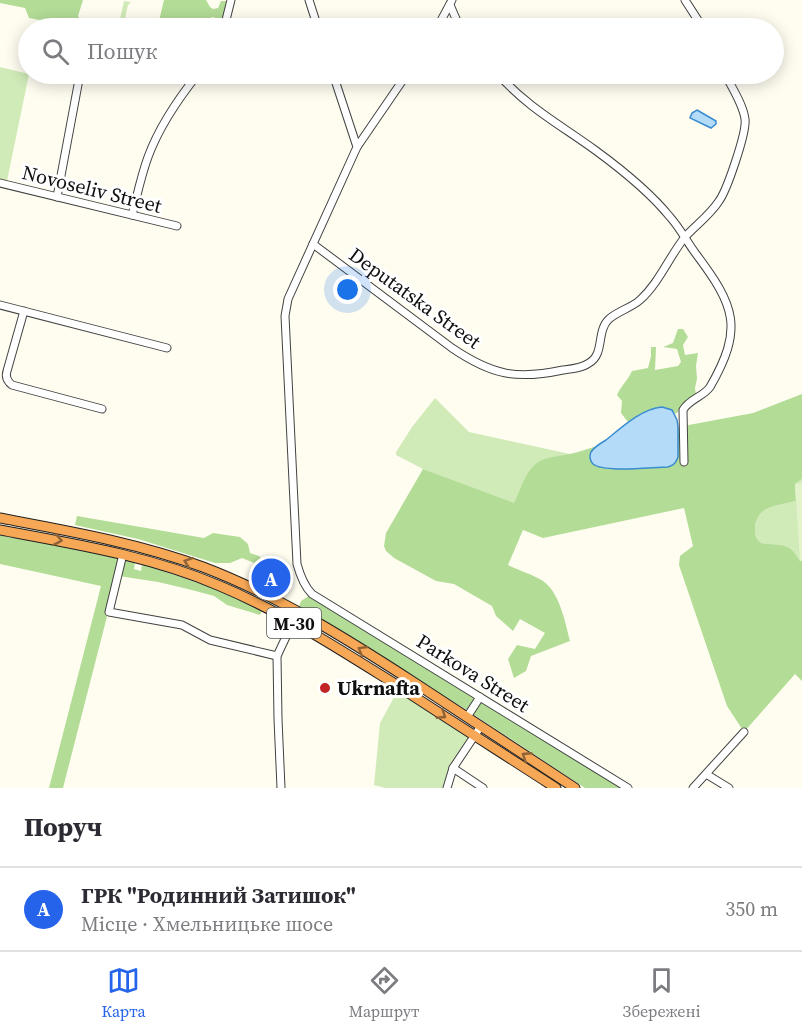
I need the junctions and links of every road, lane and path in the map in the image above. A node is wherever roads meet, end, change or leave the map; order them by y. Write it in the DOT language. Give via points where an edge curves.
graph roads {
  1 [pos="231,0"];
  2 [pos="309,0"];
  3 [pos="685,0"];
  4 [pos="451,2"];
  5 [pos="226,18"];
  6 [pos="315,18"];
  7 [pos="442,18"];
  8 [pos="457,18"];
  9 [pos="697,18"];
  10 [pos="78,84"];
  11 [pos="189,84"];
  12 [pos="336,84"];
  13 [pos="400,84"];
  14 [pos="507,84"];
  15 [pos="730,84"];
  16 [pos="357,147"];
  17 [pos="0,183"];
  18 [pos="57,197"];
  19 [pos="132,215"];
  20 [pos="177,226"];
  21 [pos="685,238"];
  22 [pos="313,244"];
  23 [pos="0,305"];
  24 [pos="24,311"];
  25 [pos="167,348"];
  26 [pos="102,409"];
  27 [pos="684,462"];
  28 [pos="0,518"];
  29 [pos="0,530"];
  30 [pos="123,554"];
  31 [pos="299,612"];
  32 [pos="293,622"];
  33 [pos="277,656"];
  34 [pos="480,697"];
  35 [pos="467,717"];
  36 [pos="481,726"];
  37 [pos="744,732"];
  38 [pos="474,736"];
  39 [pos="453,768"];
  40 [pos="706,774"];
  41 [pos="281,788"];
  42 [pos="447,788"];
  43 [pos="483,788"];
  44 [pos="556,788"];
  45 [pos="575,788"];
  46 [pos="628,788"];
  47 [pos="693,788"];
  48 [pos="729,788"];
  1 -- 5 [label="street"];
  2 -- 6 [label="street"];
  3 -- 9 [label="street"];
  4 -- 7 [label="street"];
  4 -- 8 [label="street"];
  10 -- 18 [label="street"];
  11 -- 19 [label="street" via="152,146"];
  12 -- 16 [label="street"];
  13 -- 16 [label="street"];
  14 -- 21 [label="street" via="532,107 624,172 671,218"];
  15 -- 21 [label="street" via="744,116 741,142 721,198"];
  16 -- 22 [label="street"];
  17 -- 18 [label="street, Novoseliv Street"];
  18 -- 19 [label="street, Novoseliv Street"];
  19 -- 20 [label="street, Novoseliv Street"];
  21 -- 22 [label="street, Deputatska Street" via="645,295 606,322 594,360 583,366 531,376 507,374 465,357"];
  21 -- 27 [label="street" via="722,292 729,308 731,330 729,346 710,387 682,410"];
  22 -- 34 [label="street, Parkova Street" via="288,299 285,316 297,564 303,582 312,594"];
  23 -- 24 [label="street"];
  24 -- 25 [label="street"];
  24 -- 26 [label="street" via="7,371 8,382"];
  31 -- 28 [label="highway, М-30, one-way" via="224,576 164,554 101,537"];
  29 -- 30 [label="highway, М-30, one-way"];
  30 -- 32 [label="highway, М-30" via="220,585"];
  30 -- 33 [label="street" via="109,612 182,625 210,640"];
  31 -- 32 [label="highway"];
  35 -- 31 [label="highway, М-30, one-way"];
  32 -- 33 [label="street"];
  32 -- 38 [label="highway, М-30, one-way"];
  33 -- 41 [label="street"];
  34 -- 35 [label="street"];
  34 -- 46 [label="street, Parkova Street"];
  35 -- 36 [label="highway, М-30"];
  36 -- 38 [label="street"];
  45 -- 36 [label="highway, М-30, one-way"];
  37 -- 40 [label="street"];
  38 -- 39 [label="street"];
  38 -- 44 [label="highway, М-30"];
  39 -- 42 [label="street"];
  39 -- 43 [label="street"];
  40 -- 47 [label="street"];
  40 -- 48 [label="street"];
}
